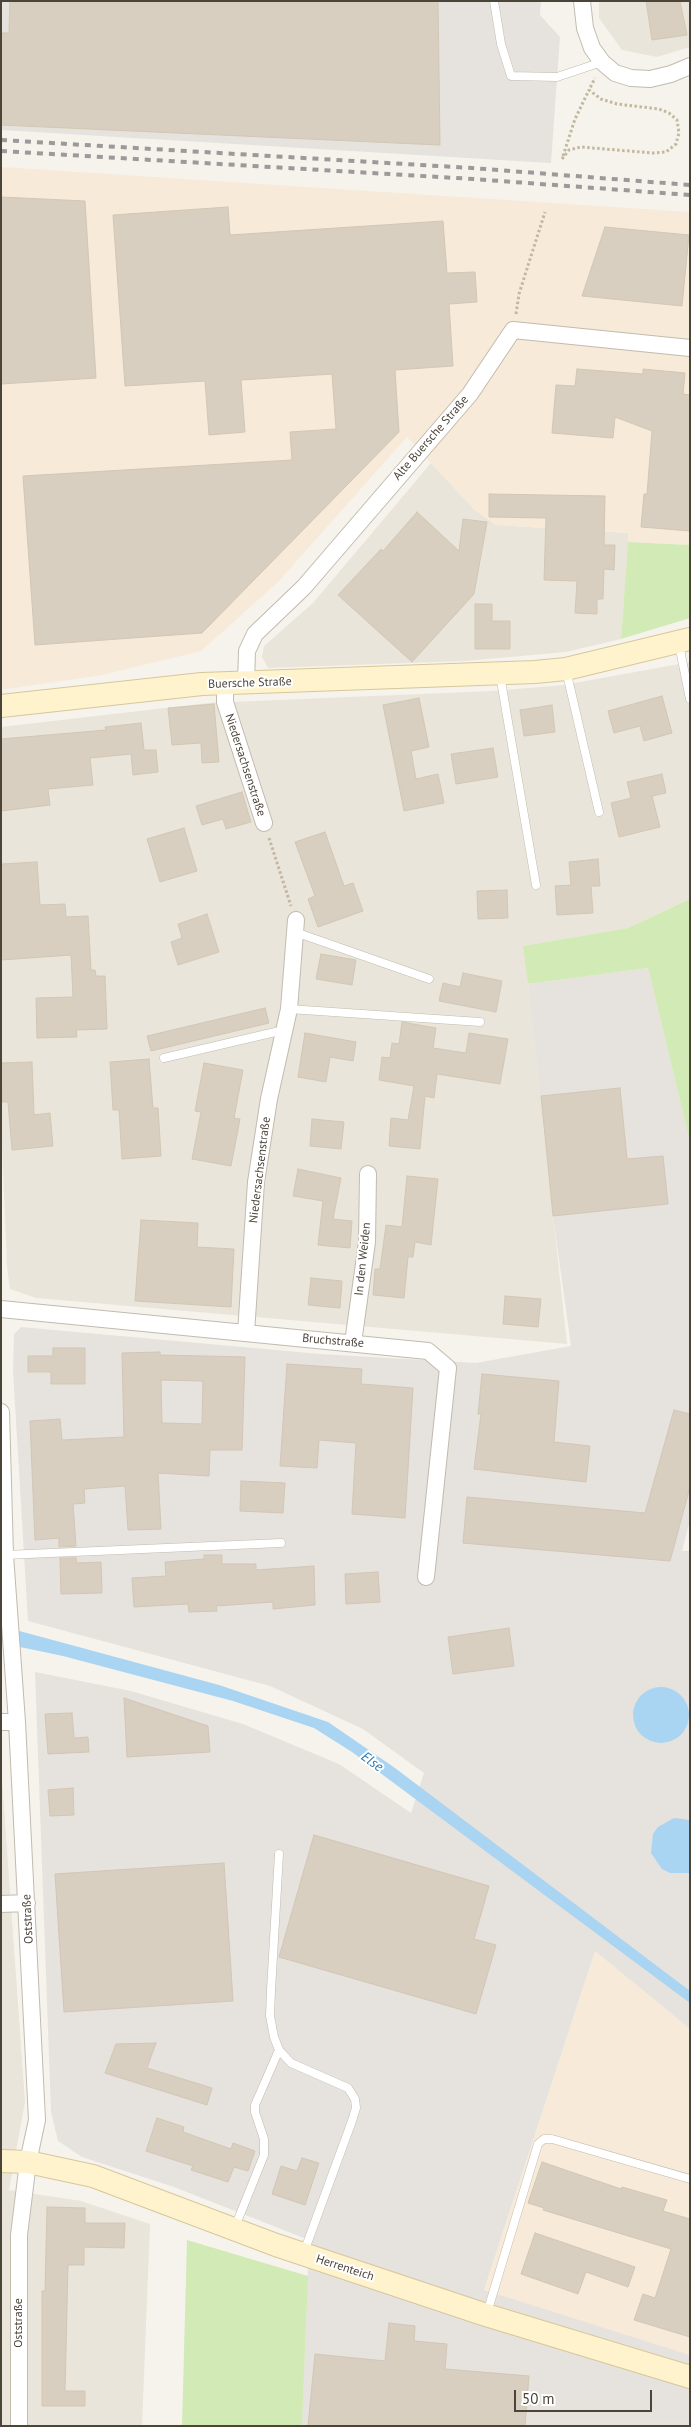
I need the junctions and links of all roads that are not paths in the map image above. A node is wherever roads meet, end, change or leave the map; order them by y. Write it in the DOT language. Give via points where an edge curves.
graph roads {
  1 [pos="494,1"];
  2 [pos="582,1"];
  3 [pos="602,62"];
  4 [pos="690,66"];
  5 [pos="690,348"];
  6 [pos="684,641"];
  7 [pos="566,669"];
  8 [pos="500,674"];
  9 [pos="235,683"];
  10 [pos="690,699"];
  11 [pos="1,706"];
  12 [pos="599,812"];
  13 [pos="264,824"];
  14 [pos="536,885"];
  15 [pos="295,926"];
  16 [pos="429,978"];
  17 [pos="289,1009"];
  18 [pos="480,1022"];
  19 [pos="284,1030"];
  20 [pos="164,1058"];
  21 [pos="368,1174"];
  22 [pos="1,1309"];
  23 [pos="246,1333"];
  24 [pos="353,1343"];
  25 [pos="1,1412"];
  26 [pos="2,1475"];
  27 [pos="281,1543"];
  28 [pos="4,1555"];
  29 [pos="426,1577"];
  30 [pos="9,1722"];
  31 [pos="280,1854"];
  32 [pos="27,1903"];
  33 [pos="1,1904"];
  34 [pos="279,2050"];
  35 [pos="1,2161"];
  36 [pos="28,2162"];
  37 [pos="690,2179"];
  38 [pos="234,2229"];
  39 [pos="304,2254"];
  40 [pos="486,2315"];
  41 [pos="690,2377"];
  42 [pos="19,2426"];
  1 -- 3 [label="lane" via="501,44 512,76 557,77"];
  2 -- 3 [label="street" via="585,28 592,48"];
  3 -- 4 [label="street" via="615,73 650,79"];
  5 -- 9 [label="street, Alte Buersche Straße" via="513,330 470,394 304,588 255,634"];
  6 -- 7 [label="street, Buersche Straße"];
  6 -- 10 [label="lane, Buersche Straße"];
  7 -- 8 [label="street, Buersche Straße"];
  7 -- 12 [label="lane"];
  8 -- 9 [label="street, Buersche Straße"];
  8 -- 14 [label="lane"];
  9 -- 11 [label="street, Buersche Straße" via="165,687"];
  9 -- 13 [label="street, Niedersachsenstraße" via="225,702"];
  15 -- 16 [label="lane"];
  15 -- 17 [label="street, Niedersachsenstraße"];
  17 -- 18 [label="lane"];
  17 -- 19 [label="street, Niedersachsenstraße"];
  19 -- 20 [label="lane"];
  19 -- 23 [label="street, Niedersachsenstraße" via="256,1182"];
  21 -- 24 [label="street, In den Weiden" via="367,1242"];
  22 -- 23 [label="street, Bruchstraße"];
  23 -- 24 [label="street, Bruchstraße"];
  24 -- 29 [label="street, Bruchstraße" via="428,1351 448,1368"];
  25 -- 26 [label="street, Oststraße"];
  26 -- 28 [label="street, Oststraße"];
  27 -- 28 [label="lane"];
  28 -- 30 [label="street, Oststraße" via="14,1666"];
  30 -- 32 [label="street, Oststraße"];
  31 -- 34 [label="lane" via="270,2016"];
  32 -- 33 [label="street"];
  32 -- 36 [label="street, Oststraße" via="37,2120"];
  34 -- 38 [label="lane" via="255,2112 264,2139 264,2155"];
  34 -- 39 [label="lane" via="291,2063 348,2088 356,2099 352,2121"];
  35 -- 36 [label="street, Herrenteich"];
  36 -- 38 [label="street, Herrenteich" via="93,2176"];
  36 -- 42 [label="street, Oststraße" via="19,2235"];
  37 -- 40 [label="lane" via="544,2139 538,2144"];
  38 -- 39 [label="street, Herrenteich"];
  39 -- 40 [label="street, Herrenteich"];
  40 -- 41 [label="street, Herrenteich"];
}
